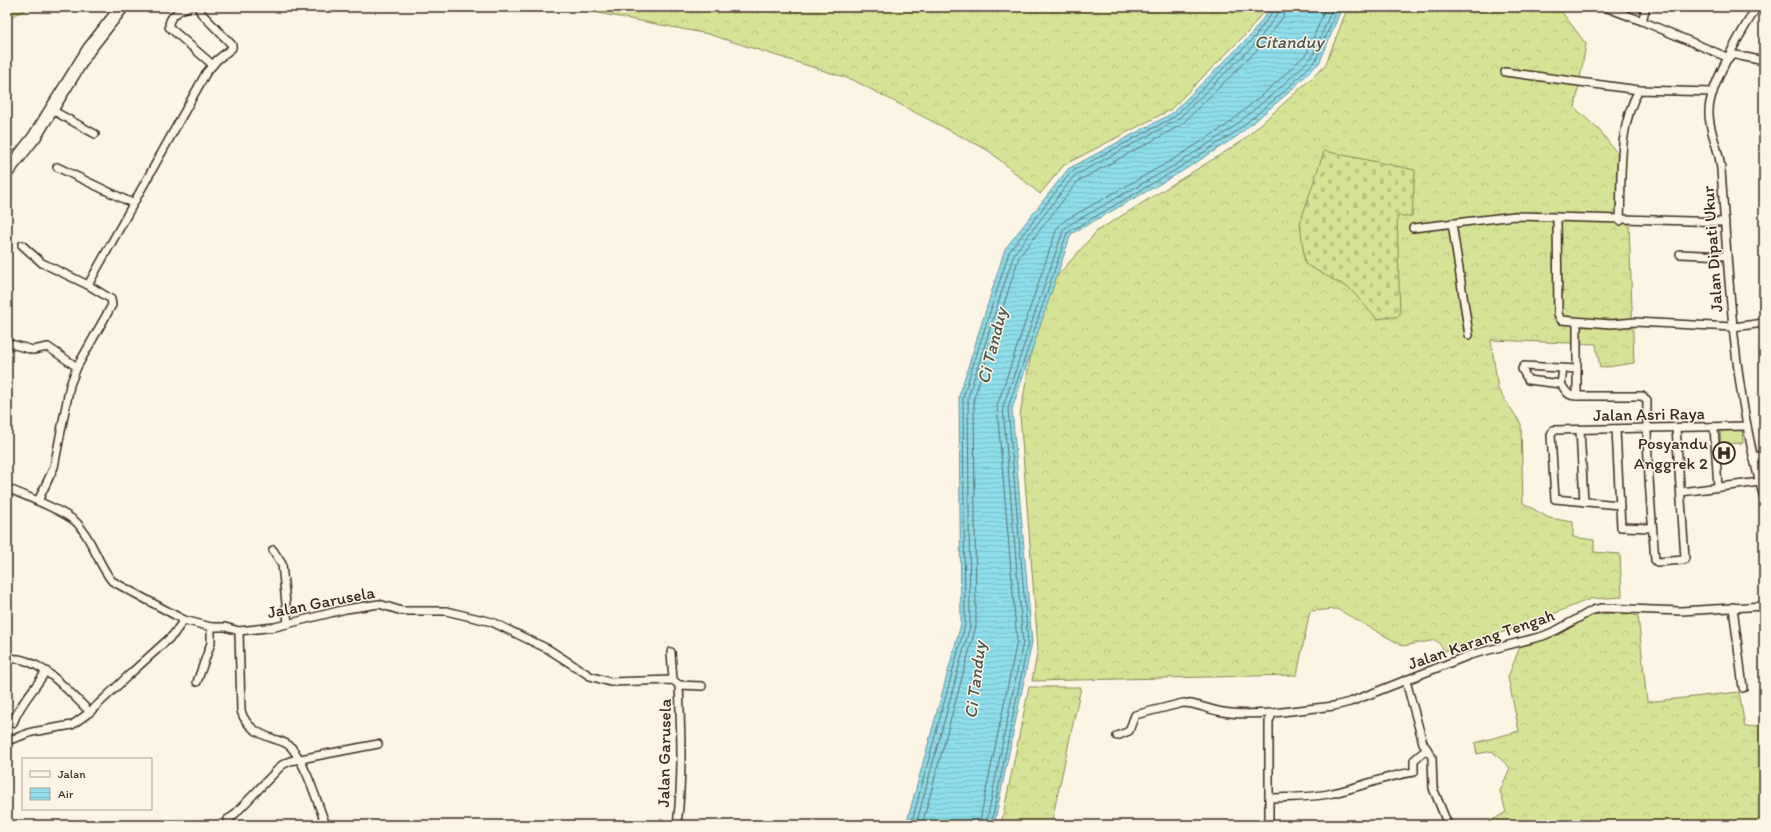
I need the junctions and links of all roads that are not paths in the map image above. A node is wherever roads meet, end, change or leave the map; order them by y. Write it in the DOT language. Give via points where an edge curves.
graph roads {
  1 [pos="122,7"];
  2 [pos="188,7"];
  3 [pos="198,7"];
  4 [pos="1605,7"];
  5 [pos="1646,7"];
  6 [pos="1745,7"];
  7 [pos="1755,9"];
  8 [pos="1642,21"];
  9 [pos="1730,56"];
  10 [pos="1764,61"];
  11 [pos="213,65"];
  12 [pos="1505,72"];
  13 [pos="1640,90"];
  14 [pos="1713,92"];
  15 [pos="52,110"];
  16 [pos="95,134"];
  17 [pos="57,167"];
  18 [pos="7,172"];
  19 [pos="132,203"];
  20 [pos="1557,217"];
  21 [pos="1620,221"];
  22 [pos="1725,222"];
  23 [pos="1452,223"];
  24 [pos="1413,228"];
  25 [pos="22,245"];
  26 [pos="1680,254"];
  27 [pos="1726,256"];
  28 [pos="88,285"];
  29 [pos="1577,322"];
  30 [pos="1764,323"];
  31 [pos="1733,327"];
  32 [pos="1469,335"];
  33 [pos="7,343"];
  34 [pos="77,367"];
  35 [pos="1563,369"];
  36 [pos="1577,369"];
  37 [pos="1561,384"];
  38 [pos="1577,396"];
  39 [pos="1747,426"];
  40 [pos="1714,427"];
  41 [pos="1676,428"];
  42 [pos="1646,429"];
  43 [pos="1580,430"];
  44 [pos="1616,430"];
  45 [pos="1764,456"];
  46 [pos="1753,457"];
  47 [pos="1760,482"];
  48 [pos="1718,487"];
  49 [pos="7,488"];
  50 [pos="1681,492"];
  51 [pos="1764,498"];
  52 [pos="38,501"];
  53 [pos="1584,502"];
  54 [pos="1619,504"];
  55 [pos="1652,528"];
  56 [pos="273,550"];
  57 [pos="1764,606"];
  58 [pos="1733,607"];
  59 [pos="184,620"];
  60 [pos="288,624"];
  61 [pos="211,627"];
  62 [pos="239,630"];
  63 [pos="671,652"];
  64 [pos="7,659"];
  65 [pos="46,671"];
  66 [pos="673,680"];
  67 [pos="1406,681"];
  68 [pos="197,682"];
  69 [pos="679,685"];
  70 [pos="702,686"];
  71 [pos="1743,688"];
  72 [pos="90,712"];
  73 [pos="1273,713"];
  74 [pos="13,723"];
  75 [pos="1117,736"];
  76 [pos="7,741"];
  77 [pos="378,744"];
  78 [pos="1427,749"];
  79 [pos="299,760"];
  80 [pos="1269,798"];
  81 [pos="228,819"];
  82 [pos="326,825"];
  83 [pos="677,825"];
  84 [pos="1269,825"];
  85 [pos="1448,825"];
  1 -- 15 [label="highway" via="89,49"];
  2 -- 11 [label="street" via="173,16 169,26"];
  3 -- 11 [label="street" via="200,13 232,45 230,51"];
  4 -- 8 [label="street"];
  5 -- 8 [label="street"];
  6 -- 7 [label="street"];
  7 -- 9 [label="street, Jalan Dipati Ukur"];
  8 -- 9 [label="street"];
  9 -- 10 [label="street"];
  9 -- 14 [label="street, Jalan Dipati Ukur"];
  11 -- 19 [label="street"];
  12 -- 13 [label="street"];
  13 -- 14 [label="street"];
  13 -- 21 [label="street" via="1624,139"];
  14 -- 22 [label="street, Jalan Dipati Ukur" via="1709,110 1710,125 1721,164"];
  15 -- 16 [label="street"];
  15 -- 18 [label="highway" via="24,152"];
  17 -- 19 [label="street"];
  19 -- 28 [label="street"];
  20 -- 21 [label="street"];
  20 -- 23 [label="street" via="1515,216"];
  20 -- 29 [label="street" via="1558,314 1563,321"];
  21 -- 22 [label="street"];
  22 -- 27 [label="street, Jalan Dipati Ukur"];
  23 -- 24 [label="street"];
  23 -- 32 [label="street"];
  25 -- 28 [label="street" via="42,263"];
  26 -- 27 [label="street"];
  27 -- 31 [label="street, Jalan Dipati Ukur"];
  28 -- 34 [label="street" via="111,299 112,305"];
  29 -- 31 [label="street"];
  29 -- 36 [label="street"];
  30 -- 31 [label="street"];
  31 -- 39 [label="street, Jalan Dipati Ukur" via="1737,373"];
  33 -- 34 [label="street" via="33,350 48,347"];
  34 -- 52 [label="street" via="68,392 54,467"];
  35 -- 36 [label="street"];
  35 -- 37 [label="street"];
  35 -- 37 [label="street" via="1524,366 1522,369 1532,382"];
  36 -- 38 [label="street"];
  37 -- 38 [label="street" via="1570,396"];
  38 -- 42 [label="street" via="1642,396 1647,400"];
  39 -- 40 [label="street, Jalan Asri Raya"];
  39 -- 46 [label="street, Jalan Dipati Ukur"];
  40 -- 41 [label="street, Jalan Asri Raya"];
  40 -- 48 [label="street"];
  41 -- 42 [label="street, Jalan Asri Raya"];
  41 -- 50 [label="street"];
  42 -- 44 [label="street, Jalan Asri Raya"];
  42 -- 55 [label="street"];
  43 -- 44 [label="street, Jalan Asri Raya"];
  43 -- 53 [label="street"];
  43 -- 53 [label="street, Jalan Asri Raya" via="1552,432 1554,497 1555,500"];
  44 -- 54 [label="street"];
  45 -- 46 [label="street"];
  46 -- 47 [label="street, Jalan Dipati Ukur"];
  47 -- 48 [label="street"];
  47 -- 51 [label="street, Jalan Dipati Ukur"];
  48 -- 50 [label="street"];
  49 -- 52 [label="street, Jalan Garusela"];
  50 -- 55 [label="street" via="1684,560 1657,562"];
  52 -- 59 [label="street, Jalan Garusela" via="77,523 112,581"];
  53 -- 54 [label="street"];
  54 -- 55 [label="street" via="1621,526"];
  56 -- 60 [label="street" via="282,564"];
  57 -- 58 [label="street, Jalan Karang Tengah"];
  58 -- 67 [label="street, Jalan Karang Tengah" via="1681,611 1602,608 1593,610 1543,636 1475,653"];
  58 -- 71 [label="street"];
  59 -- 61 [label="street, Jalan Garusela"];
  59 -- 72 [label="street" via="173,635"];
  60 -- 62 [label="street, Jalan Garusela"];
  60 -- 66 [label="street, Jalan Garusela" via="379,604 402,611 446,611 492,622 548,649 583,672 602,680"];
  61 -- 62 [label="street, Jalan Garusela"];
  61 -- 68 [label="street" via="211,642"];
  62 -- 79 [label="street" via="241,711 244,720 250,727 286,743"];
  63 -- 66 [label="street"];
  64 -- 65 [label="street" via="16,658"];
  65 -- 72 [label="street"];
  65 -- 74 [label="street" via="36,688 21,705"];
  66 -- 69 [label="street, Jalan Garusela"];
  67 -- 73 [label="street, Jalan Karang Tengah" via="1334,706"];
  67 -- 78 [label="street" via="1423,743"];
  69 -- 70 [label="street"];
  69 -- 83 [label="street, Jalan Garusela" via="681,773"];
  72 -- 76 [label="street" via="68,727 32,732"];
  73 -- 75 [label="street, Jalan Karang Tengah" via="1222,712 1191,703 1183,704 1135,715 1129,731"];
  73 -- 80 [label="street" via="1269,721"];
  77 -- 79 [label="street"];
  78 -- 80 [label="street" via="1414,760 1414,772 1384,777 1332,793 1303,798"];
  78 -- 85 [label="street" via="1434,761 1433,788"];
  79 -- 81 [label="street" via="282,765"];
  79 -- 82 [label="street"];
  80 -- 84 [label="street"];
}
